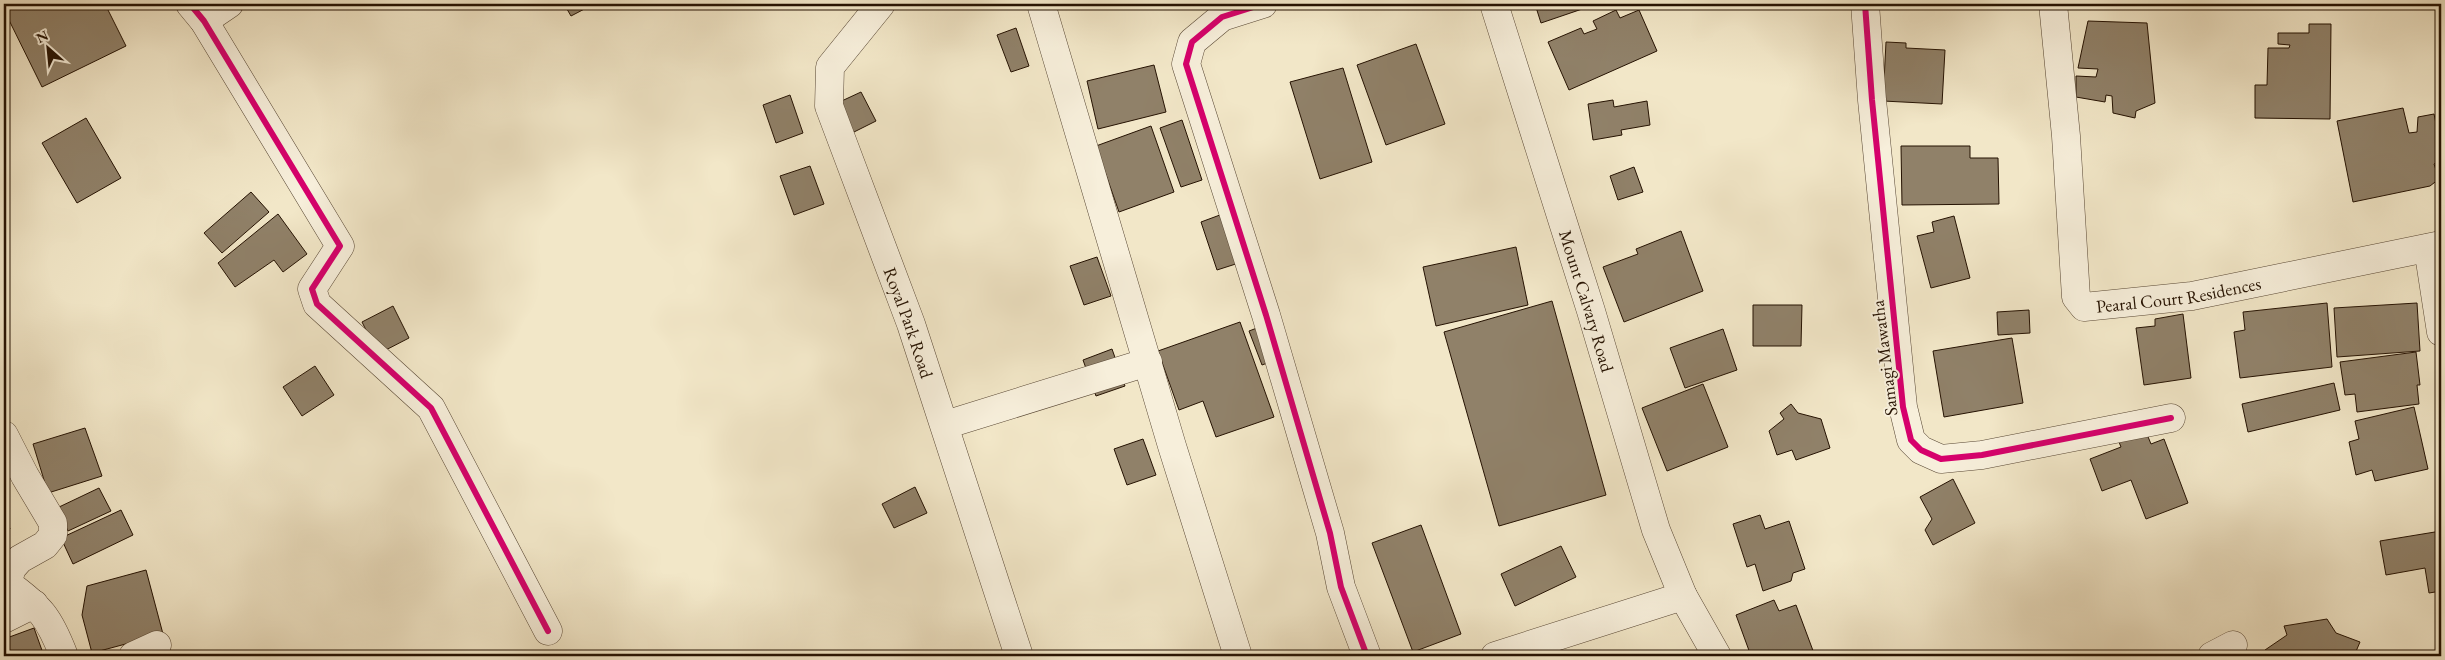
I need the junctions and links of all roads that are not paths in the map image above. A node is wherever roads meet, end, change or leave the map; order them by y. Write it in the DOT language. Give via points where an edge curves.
graph roads {
  1 [pos="228,4"];
  2 [pos="881,4"];
  3 [pos="1041,4"];
  4 [pos="1263,4"];
  5 [pos="1494,4"];
  6 [pos="1866,4"];
  7 [pos="2053,4"];
  8 [pos="197,12"];
  9 [pos="2435,246"];
  10 [pos="2441,332"];
  11 [pos="1148,362"];
  12 [pos="2171,418"];
  13 [pos="945,424"];
  14 [pos="4,435"];
  15 [pos="1683,596"];
  16 [pos="34,604"];
  17 [pos="4,619"];
  18 [pos="548,631"];
  19 [pos="157,646"];
  20 [pos="64,656"];
  21 [pos="133,656"];
  22 [pos="1019,656"];
  23 [pos="1238,656"];
  24 [pos="1367,656"];
  25 [pos="1495,656"];
  26 [pos="1717,656"];
  1 -- 8 [label="street"];
  2 -- 13 [label="street, Royal Park Road" via="830,67 829,106 875,224"];
  3 -- 11 [label="street"];
  4 -- 24 [label="street" via="1222,17 1192,42 1186,64 1272,334 1330,533 1341,587"];
  5 -- 15 [label="street, Mount Calvary Road" via="1656,530"];
  6 -- 12 [label="street, Samagi Mawatha" via="1872,100 1901,387 1911,440 1921,450 1941,459 1982,455"];
  7 -- 9 [label="street, Pearal Court Residences" via="2066,136 2076,297 2084,307 2192,296"];
  8 -- 18 [label="street" via="340,246 312,289 317,304 431,408"];
  9 -- 10 [label="street, Pearal Court Residences"];
  11 -- 13 [label="street"];
  11 -- 23 [label="street"];
  13 -- 22 [label="street, Royal Park Road"];
  14 -- 16 [label="street" via="53,523 53,535 45,545 20,559 12,568 7,583"];
  15 -- 25 [label="street"];
  15 -- 26 [label="street, Mount Calvary Road"];
  16 -- 17 [label="street"];
  16 -- 20 [label="street" via="52,627"];
  19 -- 21 [label="street"];
}
